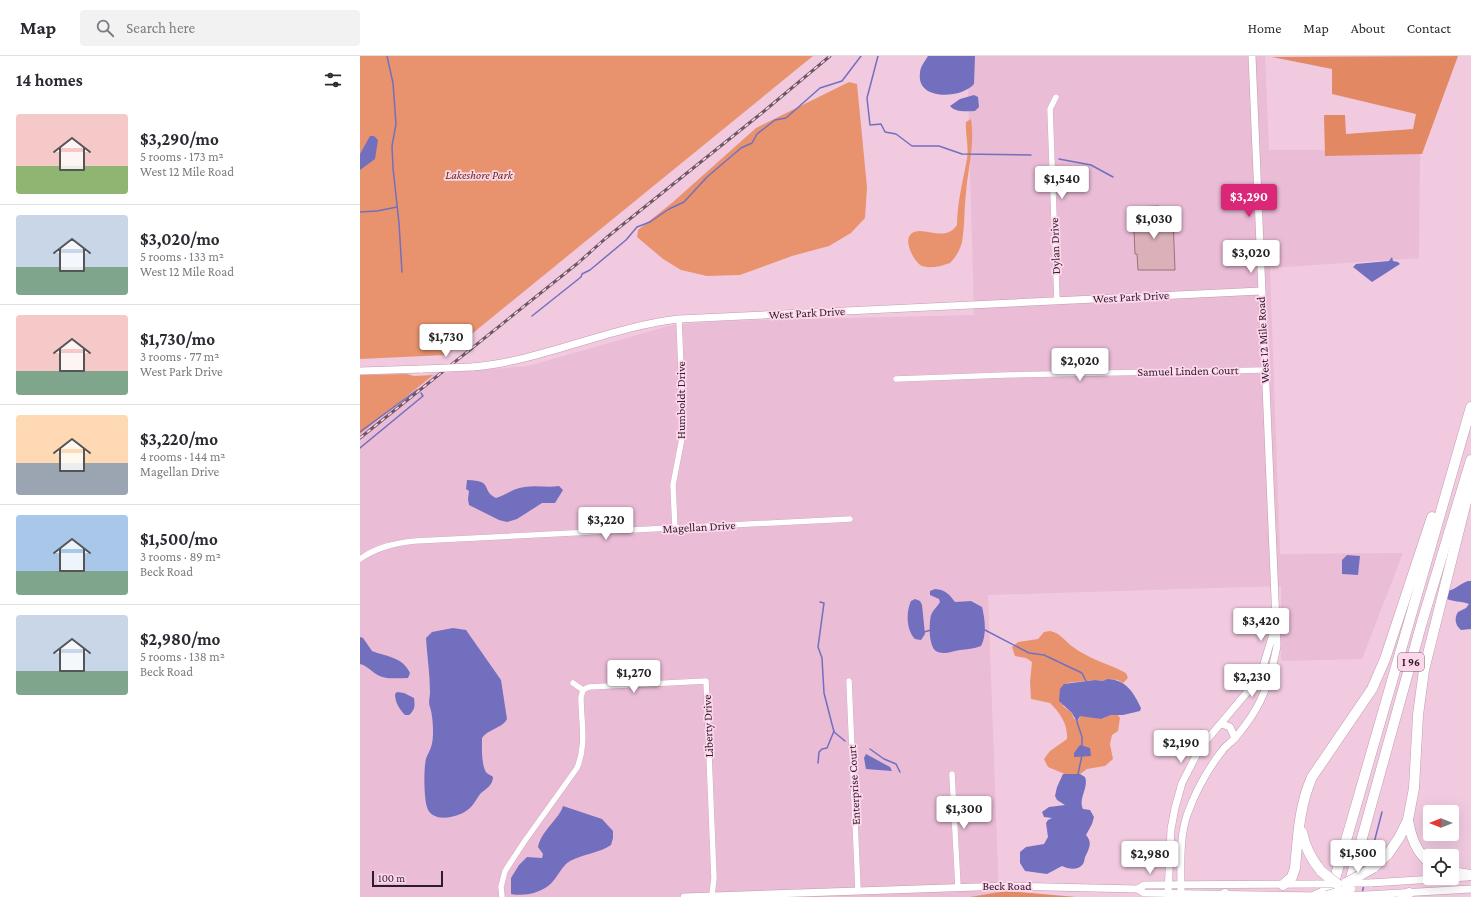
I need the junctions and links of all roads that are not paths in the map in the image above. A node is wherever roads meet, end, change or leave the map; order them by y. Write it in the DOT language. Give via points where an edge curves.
graph roads {
  1 [pos="1252,56"];
  2 [pos="1056,97"];
  3 [pos="1261,291"];
  4 [pos="1057,301"];
  5 [pos="679,319"];
  6 [pos="1264,370"];
  7 [pos="360,371"];
  8 [pos="896,379"];
  9 [pos="1471,407"];
  10 [pos="1471,460"];
  11 [pos="1455,462"];
  12 [pos="1471,481"];
  13 [pos="850,519"];
  14 [pos="675,529"];
  15 [pos="360,559"];
  16 [pos="1276,623"];
  17 [pos="849,681"];
  18 [pos="573,683"];
  19 [pos="1254,684"];
  20 [pos="583,690"];
  21 [pos="1265,692"];
  22 [pos="1222,724"];
  23 [pos="1235,738"];
  24 [pos="952,774"];
  25 [pos="1301,810"];
  26 [pos="1408,820"];
  27 [pos="1423,857"];
  28 [pos="1459,873"];
  29 [pos="1471,876"];
  30 [pos="1370,883"];
  31 [pos="1169,884"];
  32 [pos="1181,884"];
  33 [pos="1318,884"];
  34 [pos="1283,885"];
  35 [pos="958,887"];
  36 [pos="1138,889"];
  37 [pos="1471,889"];
  38 [pos="858,890"];
  39 [pos="1337,892"];
  40 [pos="1168,894"];
  41 [pos="1181,894"];
  42 [pos="712,895"];
  43 [pos="1227,895"];
  44 [pos="1366,895"];
  45 [pos="1406,895"];
  46 [pos="502,897"];
  47 [pos="684,897"];
  1 -- 3 [label="main road, West 12 Mile Road"];
  2 -- 4 [label="street, Dylan Drive" via="1050,109"];
  3 -- 4 [label="main road, West Park Drive"];
  3 -- 6 [label="main road, West 12 Mile Road"];
  4 -- 5 [label="main road, West Park Drive"];
  5 -- 7 [label="main road, West Park Drive, bridge" via="639,325 526,358 489,366"];
  5 -- 14 [label="street, Humboldt Drive" via="683,420 673,485"];
  6 -- 8 [label="street, Samuel Linden Court"];
  6 -- 16 [label="main road, West 12 Mile Road"];
  9 -- 11 [label="highway, I 96"];
  10 -- 39 [label="highway, I 96"];
  11 -- 25 [label="highway" via="1443,485 1386,659 1364,703 1312,778 1305,792"];
  11 -- 39 [label="highway, I 96"];
  12 -- 26 [label="highway" via="1424,670 1418,716 1414,788"];
  13 -- 14 [label="street, Magellan Drive"];
  14 -- 15 [label="street, Magellan Drive" via="398,543 376,549"];
  16 -- 19 [label="main road, West 12 Mile Road" via="1263,667"];
  16 -- 21 [label="main road, West 12 Mile Road" via="1277,646"];
  17 -- 38 [label="street, Enterprise Court"];
  18 -- 20 [label="street"];
  19 -- 21 [label="main road" via="1256,689"];
  19 -- 22 [label="main road, West 12 Mile Road"];
  20 -- 42 [label="street, Liberty Drive" via="588,687 706,682 714,878"];
  20 -- 46 [label="street" via="582,756 577,768 505,871 501,887"];
  21 -- 23 [label="main road, West 12 Mile Road" via="1252,716"];
  22 -- 23 [label="main road" via="1230,727"];
  22 -- 31 [label="main road, West 12 Mile Road" via="1200,748 1182,783 1171,829"];
  23 -- 32 [label="main road, West 12 Mile Road" via="1214,762 1187,816 1182,837"];
  24 -- 35 [label="street"];
  25 -- 34 [label="highway" via="1295,868 1292,877"];
  25 -- 39 [label="highway, bridge" via="1304,844 1313,861"];
  26 -- 27 [label="highway" via="1413,841"];
  26 -- 39 [label="highway, bridge" via="1388,854 1373,868"];
  28 -- 29 [label="highway"];
  29 -- 30 [label="main road"];
  30 -- 39 [label="highway, bridge"];
  31 -- 32 [label="main road, Beck Road"];
  31 -- 36 [label="main road, Beck Road" via="1144,884"];
  31 -- 40 [label="main road, West 12 Mile Road"];
  32 -- 34 [label="main road, Beck Road"];
  32 -- 41 [label="main road, West 12 Mile Road"];
  33 -- 34 [label="main road, Beck Road"];
  33 -- 39 [label="highway, bridge"];
  35 -- 36 [label="main road, Beck Road"];
  35 -- 38 [label="main road, Beck Road"];
  36 -- 40 [label="main road, Beck Road" via="1144,893"];
  37 -- 45 [label="main road"];
  38 -- 42 [label="main road, Beck Road"];
  39 -- 43 [label="main road, Beck Road"];
  39 -- 44 [label="highway, bridge"];
  40 -- 41 [label="main road, Beck Road"];
  41 -- 43 [label="main road, Beck Road"];
  42 -- 47 [label="main road, Beck Road"];
  44 -- 45 [label="main road"];
}
